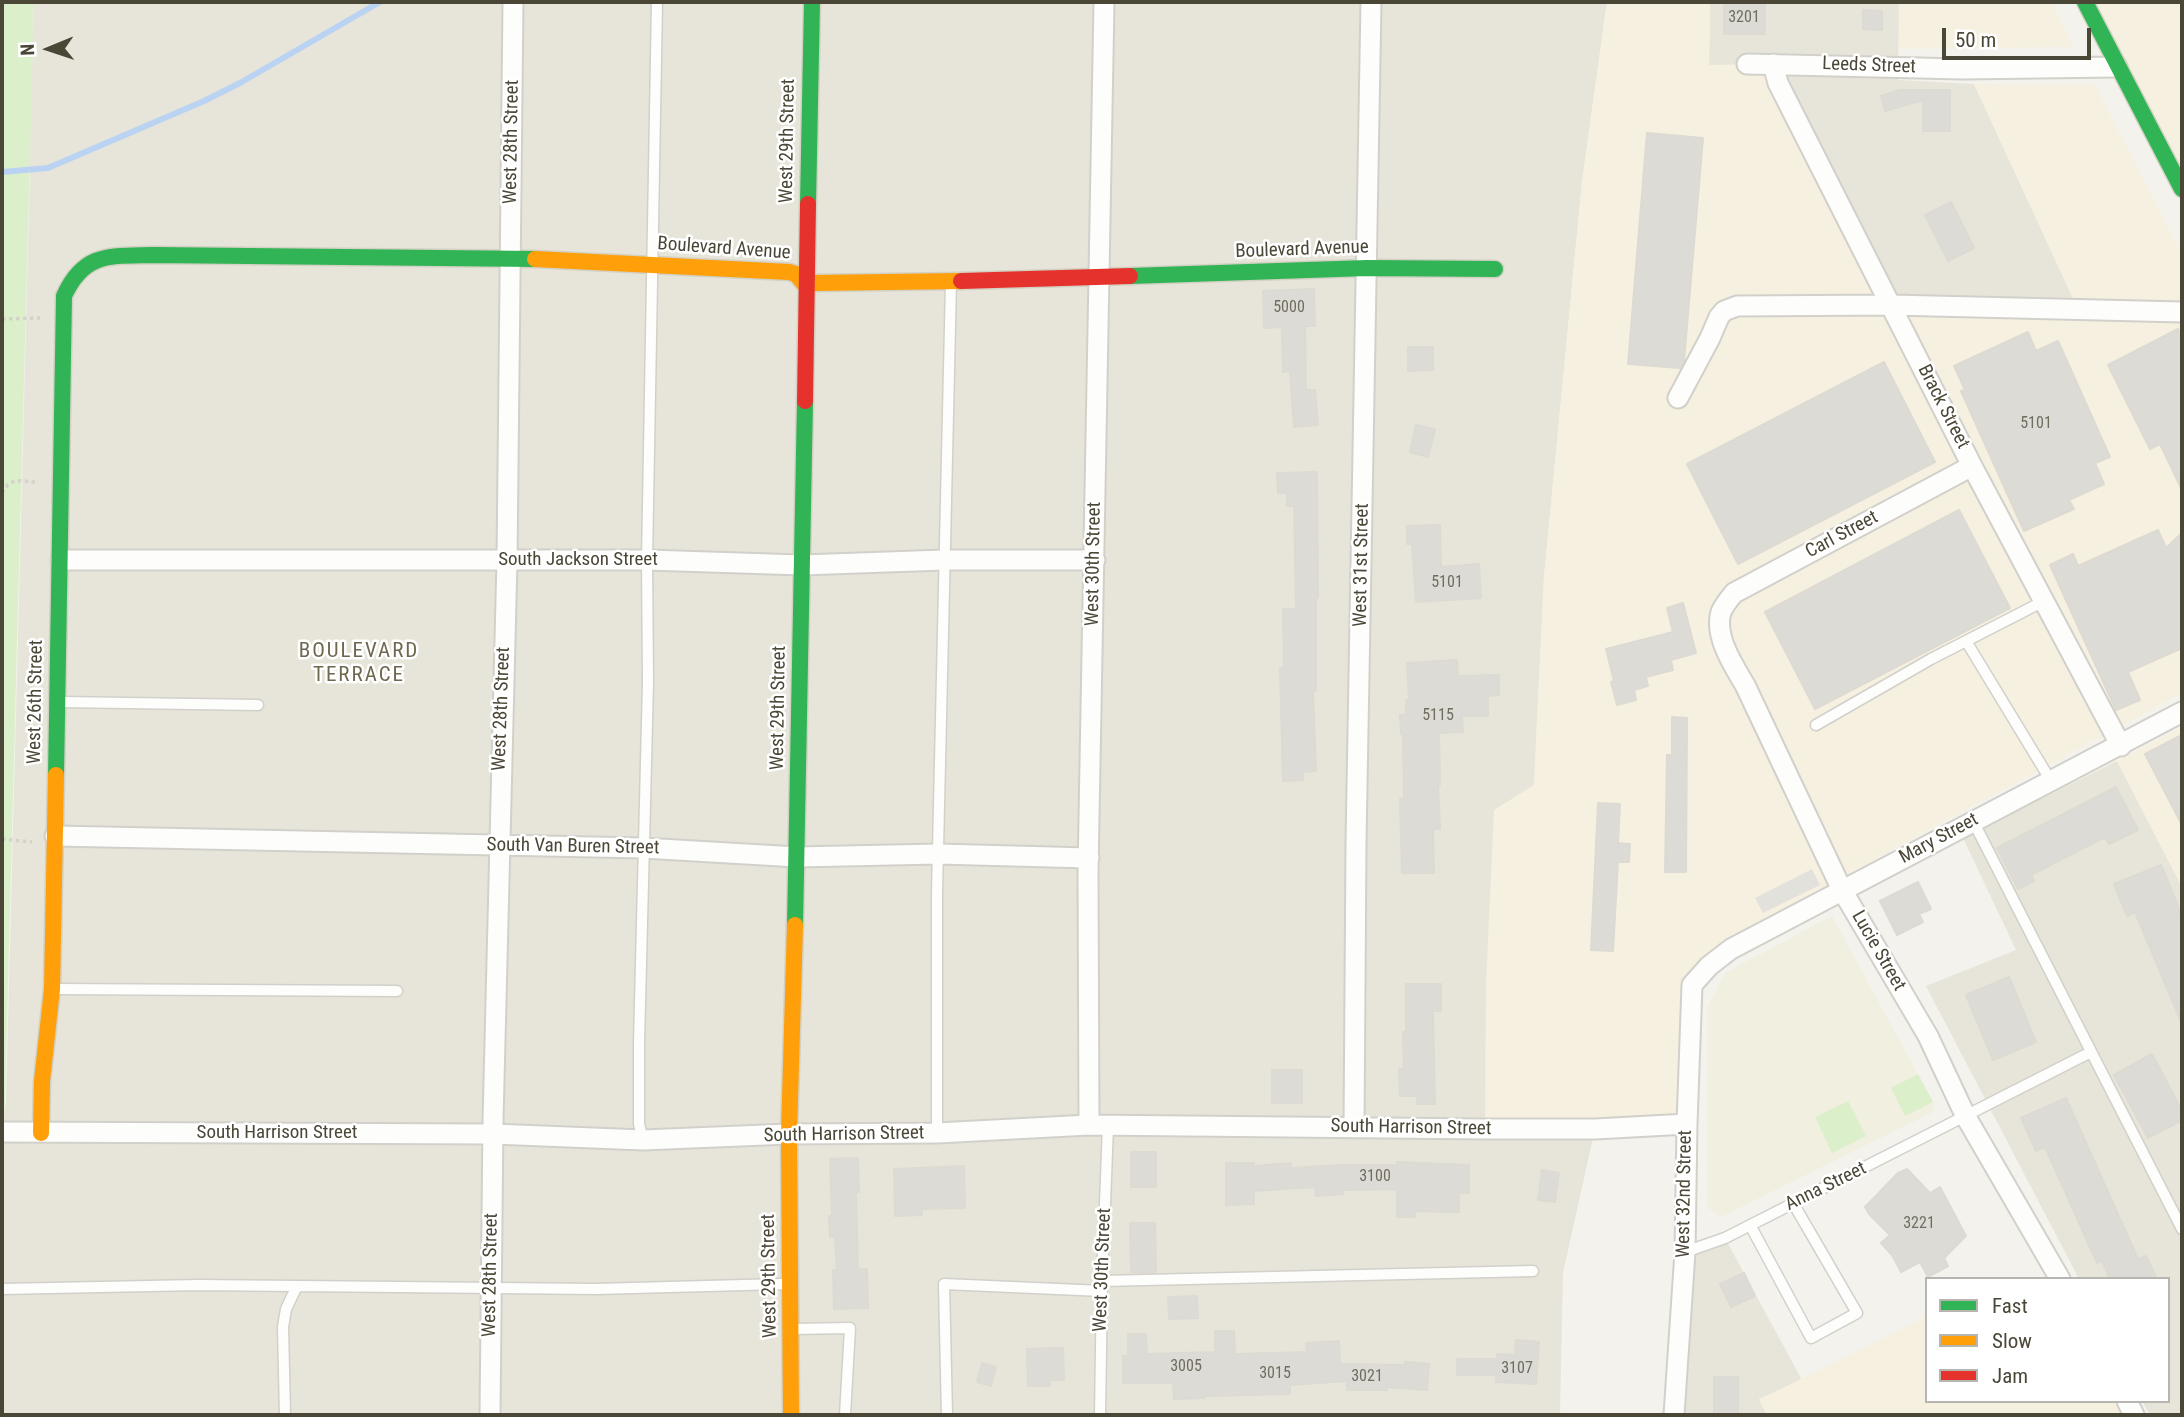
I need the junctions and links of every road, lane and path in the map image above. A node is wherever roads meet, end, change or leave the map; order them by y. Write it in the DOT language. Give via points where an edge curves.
graph roads {
  1 [pos="513,2"];
  2 [pos="657,2"];
  3 [pos="812,2"];
  4 [pos="1104,2"];
  5 [pos="1371,2"];
  6 [pos="2085,2"];
  7 [pos="1747,64"];
  8 [pos="1773,64"];
  9 [pos="2117,67"];
  10 [pos="2182,190"];
  11 [pos="510,258"];
  12 [pos="654,265"];
  13 [pos="1367,268"];
  14 [pos="1494,269"];
  15 [pos="75,274"];
  16 [pos="1100,277"];
  17 [pos="951,282"];
  18 [pos="807,287"];
  19 [pos="1891,305"];
  20 [pos="2182,312"];
  21 [pos="2,318"];
  22 [pos="40,318"];
  23 [pos="1678,398"];
  24 [pos="1972,466"];
  25 [pos="36,482"];
  26 [pos="2,493"];
  27 [pos="1095,559"];
  28 [pos="61,560"];
  29 [pos="507,560"];
  30 [pos="647,560"];
  31 [pos="944,560"];
  32 [pos="802,565"];
  33 [pos="2044,601"];
  34 [pos="1721,613"];
  35 [pos="1966,641"];
  36 [pos="57,702"];
  37 [pos="258,705"];
  38 [pos="2182,712"];
  39 [pos="1816,725"];
  40 [pos="2121,746"];
  41 [pos="2051,781"];
  42 [pos="1973,821"];
  43 [pos="55,836"];
  44 [pos="2,839"];
  45 [pos="34,842"];
  46 [pos="499,845"];
  47 [pos="643,848"];
  48 [pos="938,855"];
  49 [pos="797,858"];
  50 [pos="1089,858"];
  51 [pos="1842,890"];
  52 [pos="1700,975"];
  53 [pos="52,989"];
  54 [pos="397,991"];
  55 [pos="2091,1052"];
  56 [pos="1966,1117"];
  57 [pos="1686,1124"];
  58 [pos="1099,1126"];
  59 [pos="1354,1128"];
  60 [pos="2,1132"];
  61 [pos="41,1133"];
  62 [pos="937,1133"];
  63 [pos="493,1134"];
  64 [pos="789,1134"];
  65 [pos="643,1140"];
  66 [pos="1793,1203"];
  67 [pos="1750,1226"];
  68 [pos="2182,1229"];
  69 [pos="1685,1252"];
  70 [pos="1534,1271"];
  71 [pos="2059,1277"];
  72 [pos="297,1286"];
  73 [pos="1102,1286"];
  74 [pos="791,1287"];
  75 [pos="491,1288"];
  76 [pos="2,1289"];
  77 [pos="792,1329"];
  78 [pos="285,1415"];
  79 [pos="490,1415"];
  80 [pos="791,1415"];
  81 [pos="845,1415"];
  82 [pos="947,1415"];
  83 [pos="1100,1415"];
  84 [pos="1674,1415"];
  1 -- 11 [label="street, West 28th Street"];
  2 -- 12 [label="lane"];
  3 -- 18 [label="street, West 29th Street"];
  4 -- 16 [label="street, West 30th Street"];
  5 -- 13 [label="street, West 31st Street"];
  6 -- 9 [label="street"];
  7 -- 8 [label="street, Leeds Street"];
  8 -- 9 [label="street, Leeds Street"];
  8 -- 19 [label="street, Brack Street" via="1778,83"];
  9 -- 10 [label="street"];
  11 -- 12 [label="street, Boulevard Avenue"];
  11 -- 15 [label="street, Boulevard Avenue" via="153,255 95,260"];
  11 -- 29 [label="street, West 28th Street"];
  12 -- 18 [label="street, Boulevard Avenue" via="789,272"];
  12 -- 30 [label="lane"];
  13 -- 14 [label="street, Boulevard Avenue"];
  13 -- 16 [label="street, Boulevard Avenue"];
  13 -- 59 [label="street, West 31st Street"];
  15 -- 28 [label="street, West 26th Street" via="64,296"];
  16 -- 17 [label="street, Boulevard Avenue"];
  16 -- 27 [label="street, West 30th Street"];
  17 -- 18 [label="street, Boulevard Avenue"];
  17 -- 31 [label="lane"];
  18 -- 32 [label="street, West 29th Street"];
  19 -- 20 [label="street"];
  19 -- 23 [label="street" via="1737,306 1724,311"];
  19 -- 24 [label="street, Brack Street"];
  21 -- 22 [label="path"];
  24 -- 33 [label="street, Brack Street"];
  24 -- 34 [label="street, Carl Street" via="1734,593"];
  25 -- 26 [label="path" via="14,481"];
  27 -- 31 [label="street, South Jackson Street"];
  27 -- 50 [label="street, West 30th Street"];
  28 -- 29 [label="street, South Jackson Street"];
  28 -- 36 [label="street, West 26th Street"];
  29 -- 30 [label="street, South Jackson Street"];
  29 -- 46 [label="street, West 28th Street"];
  30 -- 32 [label="street, South Jackson Street"];
  30 -- 47 [label="lane"];
  31 -- 32 [label="street, South Jackson Street"];
  31 -- 48 [label="lane"];
  32 -- 49 [label="street, West 29th Street"];
  33 -- 35 [label="lane"];
  33 -- 40 [label="street, Brack Street"];
  34 -- 51 [label="street, Lucie Street" via="1723,642"];
  35 -- 39 [label="lane"];
  35 -- 41 [label="lane"];
  36 -- 37 [label="lane"];
  36 -- 43 [label="street, West 26th Street"];
  38 -- 40 [label="street, Mary Street"];
  40 -- 41 [label="street, Mary Street"];
  41 -- 42 [label="street, Mary Street"];
  42 -- 51 [label="street, Mary Street"];
  42 -- 55 [label="lane"];
  43 -- 46 [label="street, South Van Buren Street"];
  43 -- 53 [label="street, West 26th Street"];
  44 -- 45 [label="path"];
  46 -- 47 [label="street, South Van Buren Street"];
  46 -- 63 [label="street, West 28th Street"];
  47 -- 49 [label="street, South Van Buren Street"];
  47 -- 65 [label="lane" via="639,1070"];
  48 -- 49 [label="street, South Van Buren Street"];
  48 -- 50 [label="street, South Van Buren Street"];
  48 -- 62 [label="lane"];
  49 -- 64 [label="street, West 29th Street"];
  50 -- 58 [label="street, West 30th Street"];
  51 -- 52 [label="street, Mary Street" via="1731,949"];
  51 -- 56 [label="street, Lucie Street" via="1928,1036"];
  52 -- 57 [label="street, West 32nd Street" via="1692,985"];
  53 -- 54 [label="lane"];
  53 -- 61 [label="street, West 26th Street"];
  55 -- 56 [label="lane, Anna Street"];
  55 -- 68 [label="lane"];
  56 -- 66 [label="lane, Anna Street"];
  56 -- 71 [label="street, Lucie Street"];
  57 -- 59 [label="street, South Harrison Street" via="1582,1129"];
  57 -- 69 [label="street, West 32nd Street"];
  58 -- 59 [label="street, South Harrison Street"];
  58 -- 62 [label="street, South Harrison Street"];
  58 -- 73 [label="lane, West 30th Street"];
  60 -- 61 [label="street, South Harrison Street"];
  61 -- 63 [label="street, South Harrison Street"];
  62 -- 64 [label="street, South Harrison Street"];
  63 -- 65 [label="street, South Harrison Street"];
  63 -- 75 [label="street, West 28th Street"];
  64 -- 65 [label="street, South Harrison Street"];
  64 -- 74 [label="street, West 29th Street"];
  66 -- 67 [label="lane, Anna Street"];
  66 -- 67 [label="lane" via="1857,1313 1811,1338"];
  67 -- 69 [label="lane, Anna Street"];
  69 -- 84 [label="street, West 32nd Street"];
  70 -- 73 [label="lane"];
  72 -- 75 [label="lane"];
  72 -- 76 [label="lane"];
  72 -- 78 [label="lane" via="283,1327"];
  73 -- 82 [label="lane" via="944,1284"];
  73 -- 83 [label="lane, West 30th Street"];
  74 -- 75 [label="lane"];
  74 -- 77 [label="street, West 29th Street"];
  75 -- 79 [label="street, West 28th Street"];
  77 -- 80 [label="street, West 29th Street"];
  77 -- 81 [label="lane" via="850,1328"];
}
